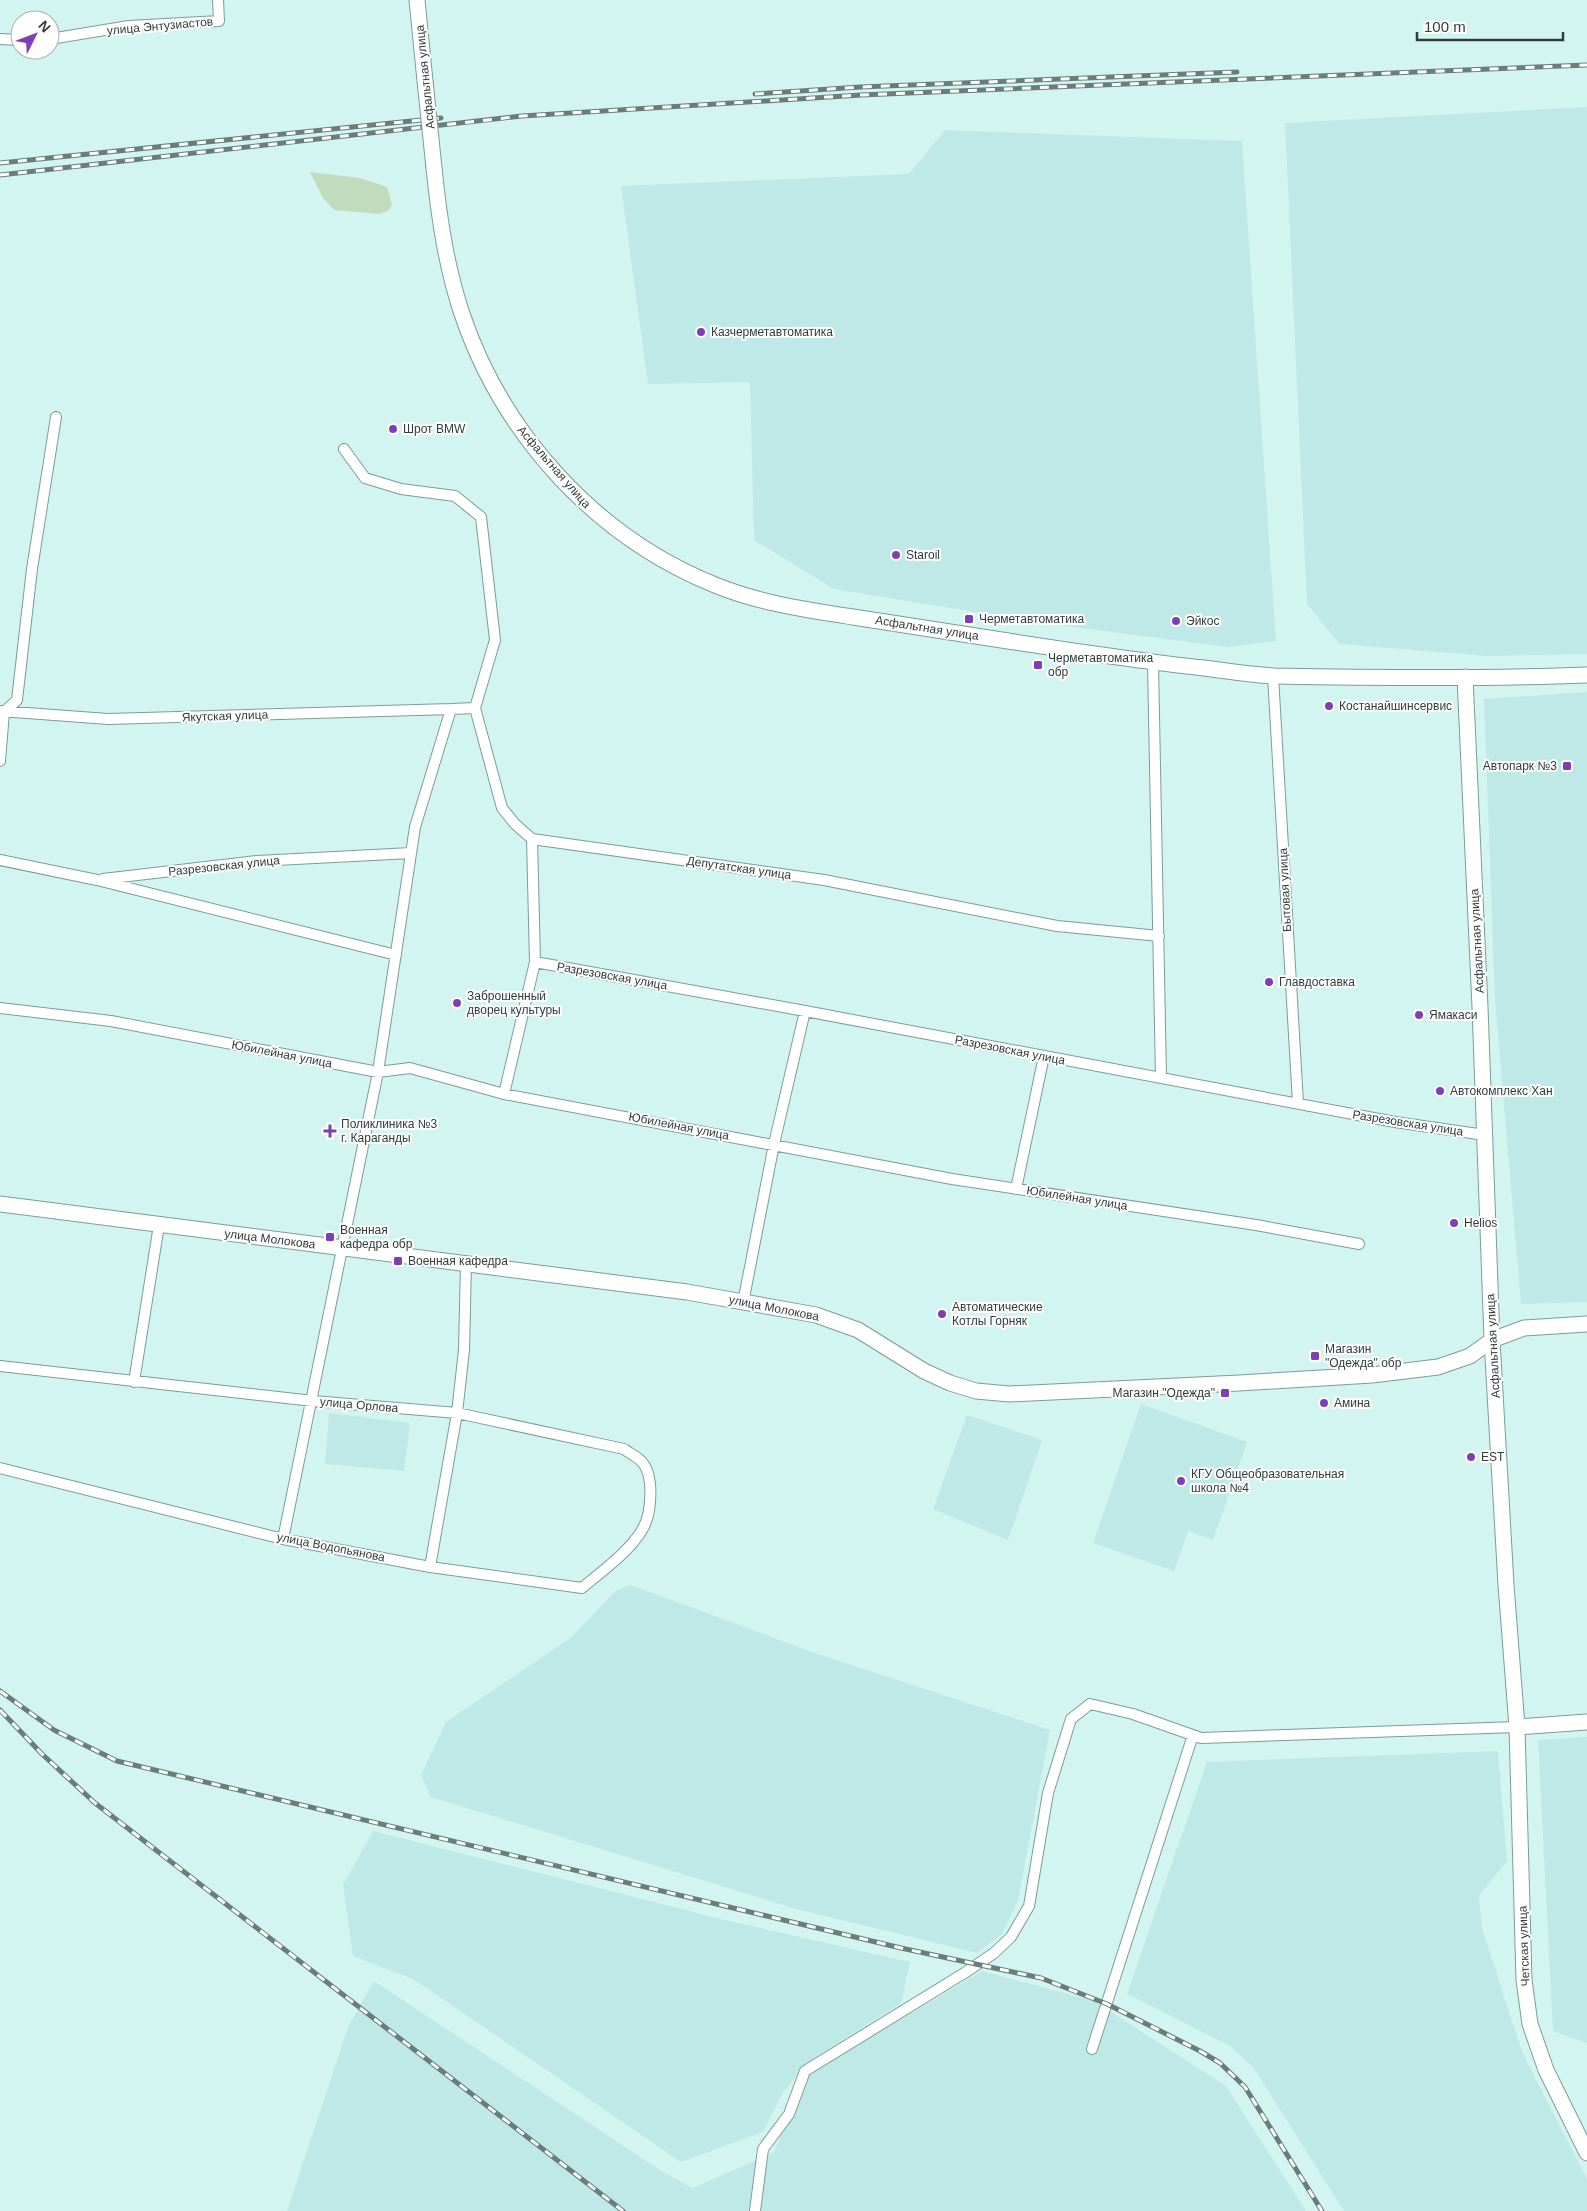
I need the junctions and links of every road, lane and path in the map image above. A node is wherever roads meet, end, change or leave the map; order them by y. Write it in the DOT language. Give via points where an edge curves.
graph roads {
  1 [pos="218,0"];
  2 [pos="417,0"];
  3 [pos="60,37"];
  4 [pos="56,417"];
  5 [pos="344,449"];
  6 [pos="1152,663"];
  7 [pos="1587,675"];
  8 [pos="1273,676"];
  9 [pos="1465,677"];
  10 [pos="475,708"];
  11 [pos="451,709"];
  12 [pos="2,712"];
  13 [pos="0,760"];
  14 [pos="532,839"];
  15 [pos="411,853"];
  16 [pos="0,860"];
  17 [pos="97,880"];
  18 [pos="1158,936"];
  19 [pos="396,955"];
  20 [pos="535,962"];
  21 [pos="0,1008"];
  22 [pos="805,1011"];
  23 [pos="1044,1056"];
  24 [pos="378,1072"];
  25 [pos="1161,1078"];
  26 [pos="504,1094"];
  27 [pos="1298,1103"];
  28 [pos="1485,1136"];
  29 [pos="774,1144"];
  30 [pos="1016,1189"];
  31 [pos="0,1204"];
  32 [pos="159,1224"];
  33 [pos="1359,1244"];
  34 [pos="342,1247"];
  35 [pos="466,1263"];
  36 [pos="743,1302"];
  37 [pos="1587,1324"];
  38 [pos="1492,1340"];
  39 [pos="0,1366"];
  40 [pos="134,1382"];
  41 [pos="313,1401"];
  42 [pos="457,1413"];
  43 [pos="0,1468"];
  44 [pos="643,1529"];
  45 [pos="283,1538"];
  46 [pos="430,1567"];
  47 [pos="1587,1722"];
  48 [pos="1517,1727"];
  49 [pos="1192,1735"];
  50 [pos="1092,2049"];
  51 [pos="1587,2153"];
  52 [pos="755,2211"];
  1 -- 3 [label="street, улица Энтузиастов" via="219,21 130,26"];
  2 -- 6 [label="main road, Асфальтная улица, bridge" via="439,214 461,312 494,387 516,424 576,496 636,545 662,561 718,586 794,608"];
  4 -- 12 [label="street" via="32,569 17,700"];
  5 -- 10 [label="street" via="365,478 401,489 455,496 481,517 496,640"];
  6 -- 8 [label="main road, Асфальтная улица"];
  6 -- 18 [label="street"];
  7 -- 9 [label="main road"];
  8 -- 9 [label="main road, Асфальтная улица"];
  8 -- 27 [label="street, Бытовая улица"];
  9 -- 28 [label="main road, Асфальтная улица"];
  10 -- 11 [label="street, Якутская улица"];
  10 -- 14 [label="street" via="502,808"];
  11 -- 12 [label="street, Якутская улица" via="108,719"];
  11 -- 15 [label="street" via="415,827"];
  12 -- 13 [label="street"];
  14 -- 18 [label="street, Депутатская улица" via="824,880 1057,926"];
  14 -- 20 [label="street"];
  15 -- 17 [label="street, Разрезовская улица" via="257,861"];
  15 -- 19 [label="street"];
  16 -- 17 [label="street, Разрезовская улица"];
  17 -- 19 [label="street, Разрезовская улица"];
  18 -- 25 [label="street"];
  19 -- 24 [label="street"];
  20 -- 22 [label="street, Разрезовская улица"];
  20 -- 26 [label="street"];
  21 -- 24 [label="street, Юбилейная улица" via="110,1021"];
  22 -- 23 [label="street, Разрезовская улица"];
  22 -- 29 [label="street"];
  23 -- 25 [label="street, Разрезовская улица"];
  23 -- 30 [label="street"];
  24 -- 26 [label="street, Юбилейная улица" via="410,1068"];
  24 -- 34 [label="street"];
  25 -- 27 [label="street, Разрезовская улица"];
  26 -- 29 [label="street, Юбилейная улица"];
  27 -- 28 [label="street, Разрезовская улица"];
  28 -- 38 [label="main road, Асфальтная улица"];
  29 -- 30 [label="street, Юбилейная улица"];
  29 -- 36 [label="street"];
  30 -- 33 [label="street, Юбилейная улица"];
  31 -- 32 [label="main road, улица Молокова"];
  32 -- 34 [label="main road, улица Молокова"];
  32 -- 40 [label="street"];
  34 -- 35 [label="main road, улица Молокова"];
  34 -- 41 [label="street"];
  35 -- 36 [label="main road, улица Молокова"];
  35 -- 42 [label="street" via="464,1350"];
  36 -- 38 [label="main road, улица Молокова" via="816,1315 858,1330 924,1371 950,1383 976,1391 1009,1394 1372,1375 1438,1367 1470,1356"];
  37 -- 38 [label="main road, улица Молокова" via="1524,1328"];
  38 -- 48 [label="main road, Асфальтная улица"];
  39 -- 40 [label="street, улица Орлова"];
  40 -- 41 [label="street, улица Орлова"];
  41 -- 42 [label="street, улица Орлова"];
  41 -- 45 [label="street"];
  42 -- 44 [label="street, улица Орлова" via="624,1449 642,1461 650,1482 651,1500"];
  42 -- 46 [label="street"];
  43 -- 45 [label="street, улица Водопьянова"];
  44 -- 46 [label="street, улица Водопьянова" via="617,1559 582,1588"];
  45 -- 46 [label="street, улица Водопьянова"];
  47 -- 48 [label="main road"];
  48 -- 49 [label="street" via="1201,1738"];
  48 -- 51 [label="main road, Четская улица" via="1524,1980 1530,2024 1546,2070"];
  49 -- 50 [label="street"];
  49 -- 52 [label="street" via="1133,1714 1090,1704 1070,1719 1048,1793 1029,1906 1011,1937 966,1972 804,2071 789,2114 762,2149"];
}
